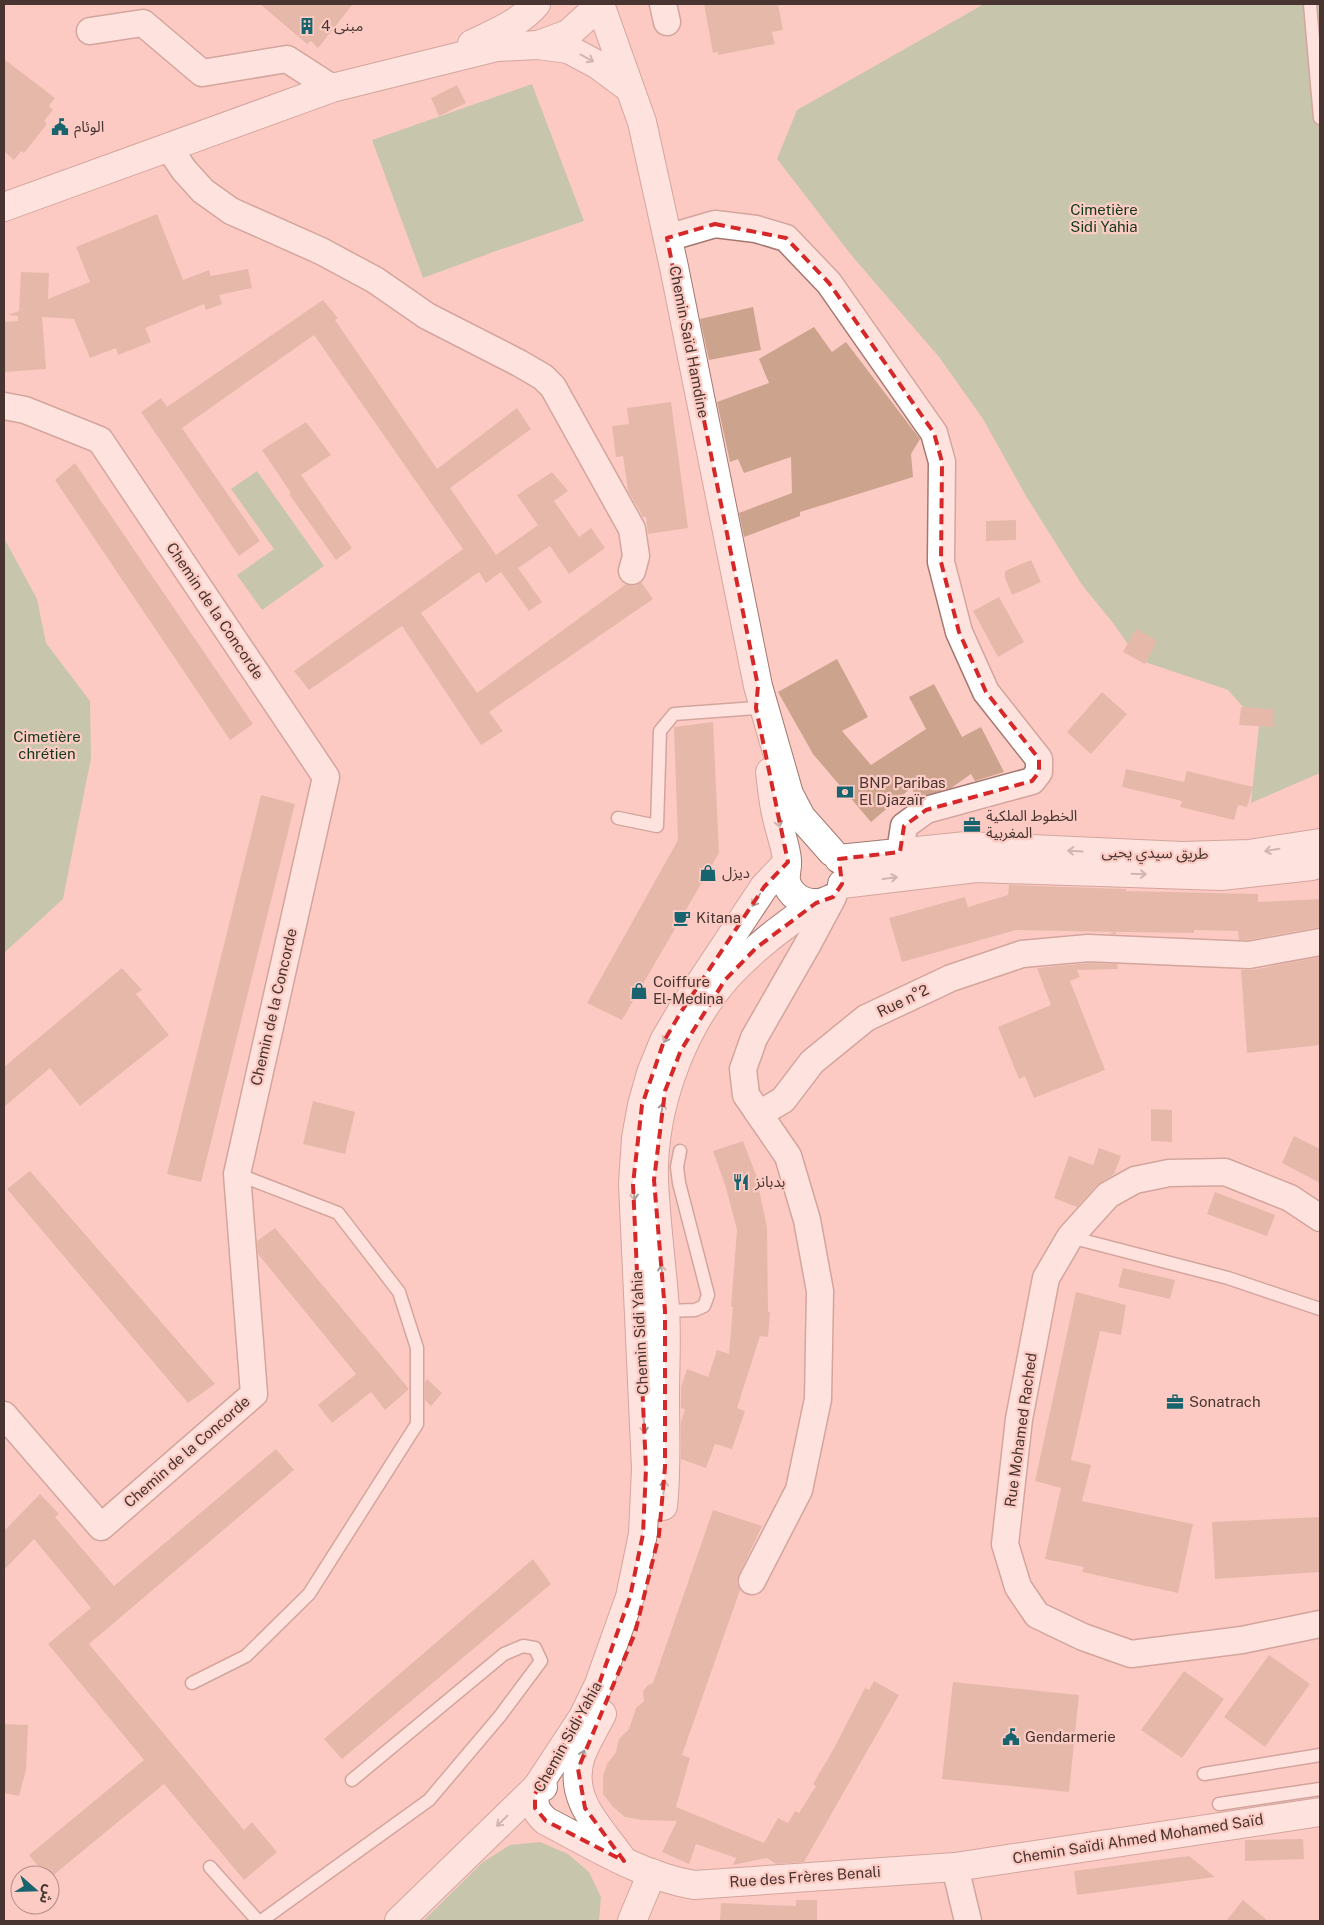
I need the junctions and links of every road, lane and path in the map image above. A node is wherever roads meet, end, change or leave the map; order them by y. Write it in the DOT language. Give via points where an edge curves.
graph roads {
  1 [pos="595,4"];
  2 [pos="1310,4"];
  3 [pos="538,6"];
  4 [pos="90,31"];
  5 [pos="538,44"];
  6 [pos="437,61"];
  7 [pos="332,88"];
  8 [pos="629,88"];
  9 [pos="1320,118"];
  10 [pos="169,148"];
  11 [pos="4,207"];
  12 [pos="667,238"];
  13 [pos="4,406"];
  14 [pos="632,571"];
  15 [pos="757,697"];
  16 [pos="789,794"];
  17 [pos="618,818"];
  18 [pos="1320,843"];
  19 [pos="900,852"];
  20 [pos="788,862"];
  21 [pos="1320,864"];
  22 [pos="832,879"];
  23 [pos="1320,942"];
  24 [pos="756,1111"];
  25 [pos="680,1150"];
  26 [pos="238,1174"];
  27 [pos="1320,1218"];
  28 [pos="1070,1237"];
  29 [pos="1320,1309"];
  30 [pos="665,1312"];
  31 [pos="4,1415"];
  32 [pos="752,1581"];
  33 [pos="1320,1624"];
  34 [pos="192,1683"];
  35 [pos="1320,1755"];
  36 [pos="1204,1774"];
  37 [pos="352,1780"];
  38 [pos="538,1788"];
  39 [pos="1320,1789"];
  40 [pos="580,1798"];
  41 [pos="1219,1804"];
  42 [pos="1320,1812"];
  43 [pos="624,1861"];
  44 [pos="210,1867"];
  45 [pos="955,1867"];
  46 [pos="652,1874"];
  47 [pos="259,1921"];
  48 [pos="399,1921"];
  49 [pos="632,1921"];
  50 [pos="968,1921"];
  1 -- 5 [label="main road" via="568,34"];
  1 -- 8 [label="main road, Chemin Saïd Hamdine"];
  2 -- 9 [label="lane"];
  3 -- 6 [label="main road" via="506,28"];
  4 -- 7 [label="street" via="143,23 202,73 287,59"];
  5 -- 6 [label="main road" via="497,47"];
  5 -- 8 [label="main road, one-way" via="582,55"];
  6 -- 7 [label="main road"];
  7 -- 10 [label="main road"];
  8 -- 12 [label="main road, Chemin Saïd Hamdine" via="642,122"];
  10 -- 11 [label="main road"];
  10 -- 14 [label="street" via="202,191 231,211 374,280 427,316 519,363 553,387 632,529 636,556"];
  12 -- 15 [label="main road, Chemin Saïd Hamdine"];
  12 -- 19 [label="street" via="715,224 756,229 786,238 829,283 934,433 942,462 941,562 959,632 986,692 1039,759 1039,772 1032,781 926,810 904,826"];
  13 -- 26 [label="street, Chemin de la Concorde" via="25,410 100,440 326,777"];
  15 -- 16 [label="main road"];
  15 -- 17 [label="lane" via="674,714 660,731 657,826"];
  15 -- 20 [label="main road, one-way" via="776,816"];
  16 -- 19 [label="main road" via="819,825 847,841"];
  16 -- 22 [label="main road"];
  18 -- 19 [label="main road, طريق سيدي يحيى, one-way" via="1249,854 1182,856 966,846"];
  19 -- 22 [label="main road, طريق سيدي يحيى"];
  20 -- 22 [label="main road, Chemin Sidi Yahia" via="798,850 808,846 823,847"];
  20 -- 22 [label="main road" via="786,882 795,897 804,902"];
  20 -- 38 [label="main road, Chemin Sidi Yahia, one-way" via="764,887 680,1012 664,1041 642,1105 633,1184 646,1469 643,1534 630,1597 599,1684 583,1717"];
  22 -- 21 [label="main road, طريق سيدي يحيى, one-way" via="976,868 1221,876"];
  22 -- 24 [label="street" via="809,942 754,1038 743,1069 746,1096"];
  30 -- 22 [label="main road, Chemin Sidi Yahia, one-way" via="654,1180 665,1091 681,1050 725,980"];
  23 -- 24 [label="street, Rue n°2" via="1249,955 1088,948 1022,954 951,978 866,1018 812,1062 783,1100 766,1110"];
  24 -- 32 [label="street" via="788,1156 807,1220 820,1291 818,1399 799,1490"];
  25 -- 30 [label="lane" via="677,1168 708,1295 704,1306 695,1310"];
  26 -- 31 [label="street, Chemin de la Concorde" via="254,1394 101,1527"];
  26 -- 34 [label="lane" via="338,1213 399,1292 417,1348 417,1424 309,1594 246,1656"];
  27 -- 28 [label="street, Rue Mohamed Rached" via="1290,1198 1225,1172 1169,1172 1135,1180 1108,1194"];
  28 -- 29 [label="lane" via="1228,1278"];
  28 -- 33 [label="street, Rue Mohamed Rached" via="1046,1278 1019,1419 1005,1544 1018,1586 1037,1614 1083,1637 1131,1654 1242,1640"];
  40 -- 30 [label="main road, Chemin Sidi Yahia, one-way" via="578,1776 582,1756 635,1633 659,1535 665,1467"];
  35 -- 36 [label="lane"];
  37 -- 47 [label="lane" via="504,1654 523,1646 535,1648 542,1661 429,1800"];
  38 -- 40 [label="main road" via="555,1788"];
  38 -- 43 [label="main road, Chemin Sidi Yahia" via="534,1801 538,1815"];
  38 -- 48 [label="main road, one-way"];
  39 -- 41 [label="lane"];
  40 -- 43 [label="main road, Chemin Sidi Yahia" via="592,1820"];
  42 -- 45 [label="main road, Chemin Saïdi Ahmed Mohamed Saïd"];
  43 -- 46 [label="main road, Rue des Frères Benali"];
  44 -- 47 [label="lane"];
  45 -- 46 [label="main road, Rue des Frères Benali" via="694,1885"];
  45 -- 50 [label="street"];
  46 -- 49 [label="main road"];
}
